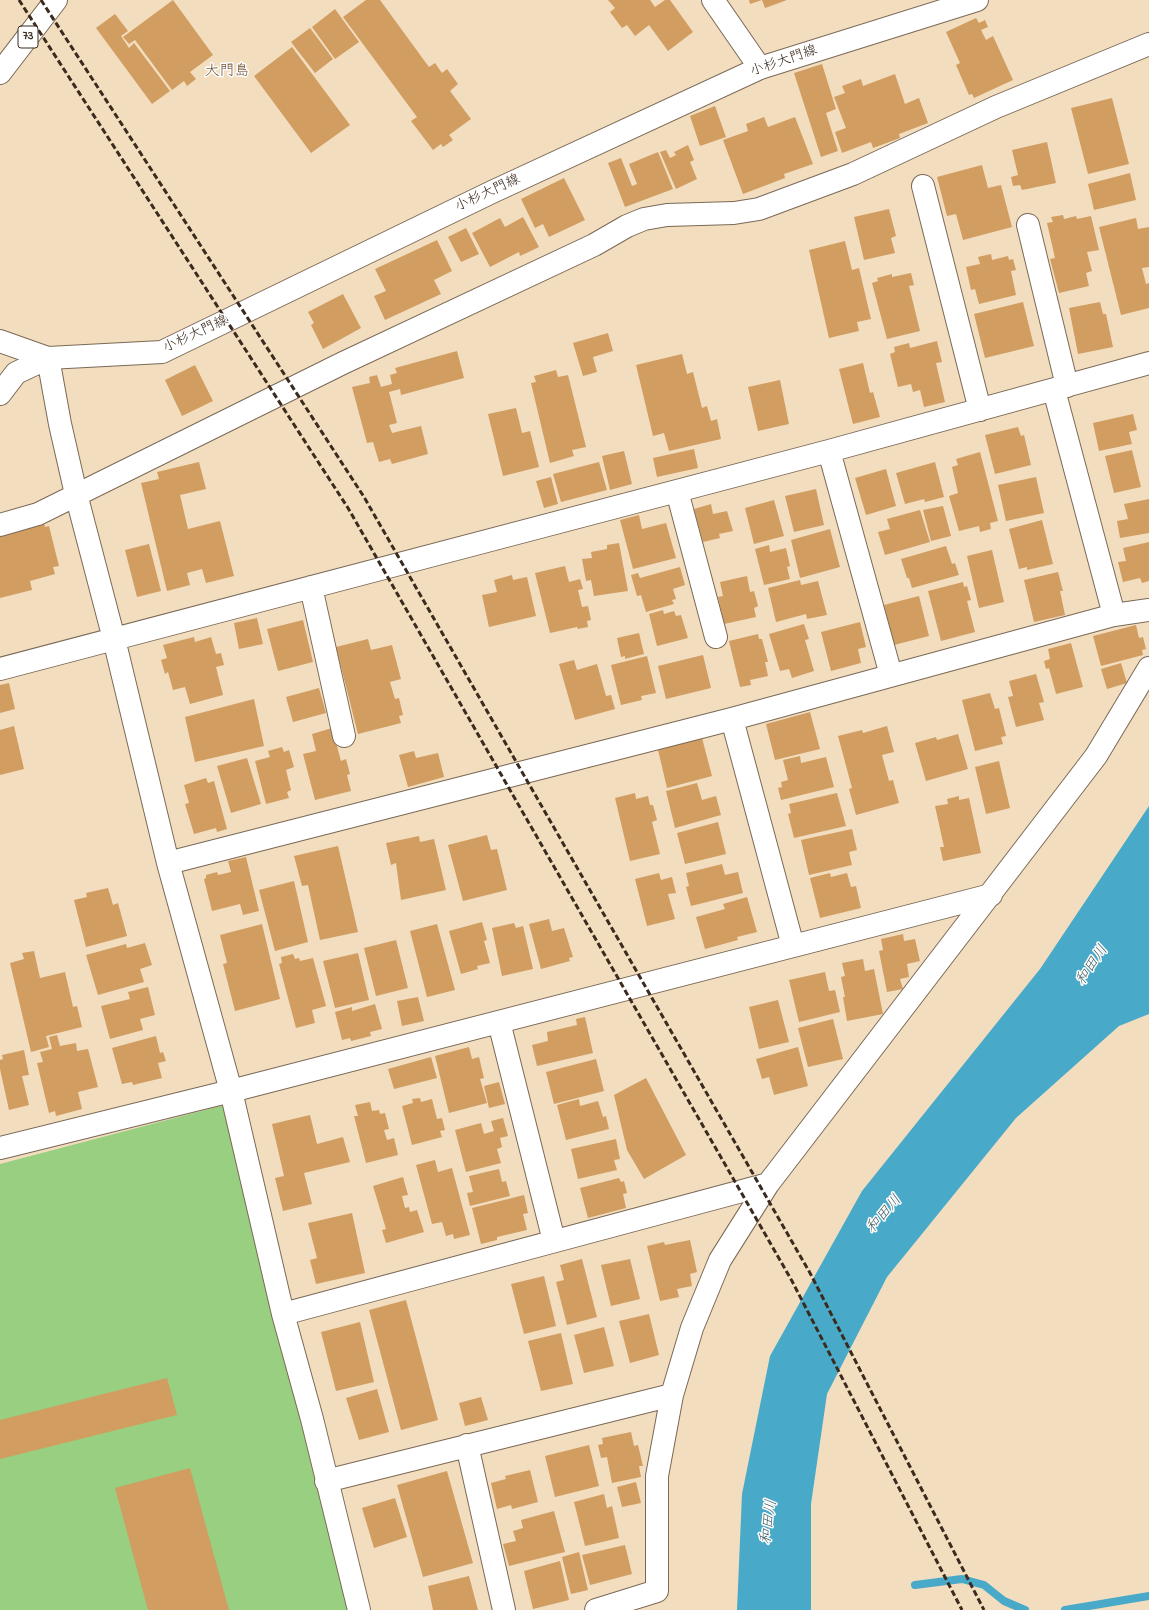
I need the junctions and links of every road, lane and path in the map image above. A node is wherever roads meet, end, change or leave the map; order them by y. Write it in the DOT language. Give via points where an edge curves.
graph roads {
  1 [pos="56,0"];
  2 [pos="713,0"];
  3 [pos="977,0"];
  4 [pos="1149,44"];
  5 [pos="760,68"];
  6 [pos="0,73"];
  7 [pos="922,186"];
  8 [pos="1028,225"];
  9 [pos="0,341"];
  10 [pos="48,358"];
  11 [pos="1149,363"];
  12 [pos="1060,388"];
  13 [pos="0,394"];
  14 [pos="980,410"];
  15 [pos="829,451"];
  16 [pos="677,491"];
  17 [pos="76,494"];
  18 [pos="0,525"];
  19 [pos="310,587"];
  20 [pos="1149,610"];
  21 [pos="1114,615"];
  22 [pos="716,637"];
  23 [pos="114,639"];
  24 [pos="1149,668"];
  25 [pos="0,669"];
  26 [pos="891,675"];
  27 [pos="732,719"];
  28 [pos="344,736"];
  29 [pos="168,863"];
  30 [pos="991,894"];
  31 [pos="793,946"];
  32 [pos="499,1022"];
  33 [pos="231,1091"];
  34 [pos="0,1148"];
  35 [pos="768,1184"];
  36 [pos="554,1241"];
  37 [pos="283,1314"];
  38 [pos="672,1395"];
  39 [pos="467,1445"];
  40 [pos="326,1481"];
  41 [pos="359,1610"];
  42 [pos="504,1610"];
  43 [pos="596,1610"];
  1 -- 6 [label="street, 73"];
  2 -- 5 [label="street"];
  3 -- 5 [label="street, 小杉大門線"];
  4 -- 17 [label="street" via="996,107 854,174 759,210 667,215 627,226 594,245 343,363"];
  5 -- 10 [label="street, 小杉大門線" via="492,192 162,352"];
  7 -- 14 [label="street"];
  8 -- 12 [label="street"];
  9 -- 10 [label="street, 小杉大門線"];
  10 -- 13 [label="street" via="16,372"];
  10 -- 17 [label="street"];
  11 -- 12 [label="street"];
  12 -- 14 [label="street"];
  12 -- 21 [label="street"];
  14 -- 15 [label="street"];
  15 -- 16 [label="street"];
  15 -- 26 [label="street"];
  16 -- 19 [label="street"];
  16 -- 22 [label="street"];
  17 -- 18 [label="street" via="38,514"];
  17 -- 23 [label="street"];
  19 -- 23 [label="street"];
  19 -- 28 [label="street"];
  20 -- 21 [label="street"];
  21 -- 26 [label="street"];
  23 -- 25 [label="street"];
  23 -- 29 [label="street"];
  24 -- 30 [label="street" via="1096,756"];
  26 -- 27 [label="street"];
  27 -- 29 [label="street"];
  27 -- 31 [label="street"];
  29 -- 33 [label="street"];
  30 -- 31 [label="street"];
  30 -- 35 [label="street"];
  31 -- 32 [label="street"];
  32 -- 33 [label="street"];
  32 -- 36 [label="street"];
  33 -- 34 [label="street"];
  33 -- 37 [label="street"];
  35 -- 36 [label="street"];
  35 -- 38 [label="street" via="720,1260 692,1328"];
  36 -- 37 [label="street"];
  37 -- 40 [label="street"];
  38 -- 39 [label="street"];
  38 -- 43 [label="street" via="657,1476 658,1591"];
  39 -- 40 [label="street"];
  39 -- 42 [label="street"];
  40 -- 41 [label="street"];
}
